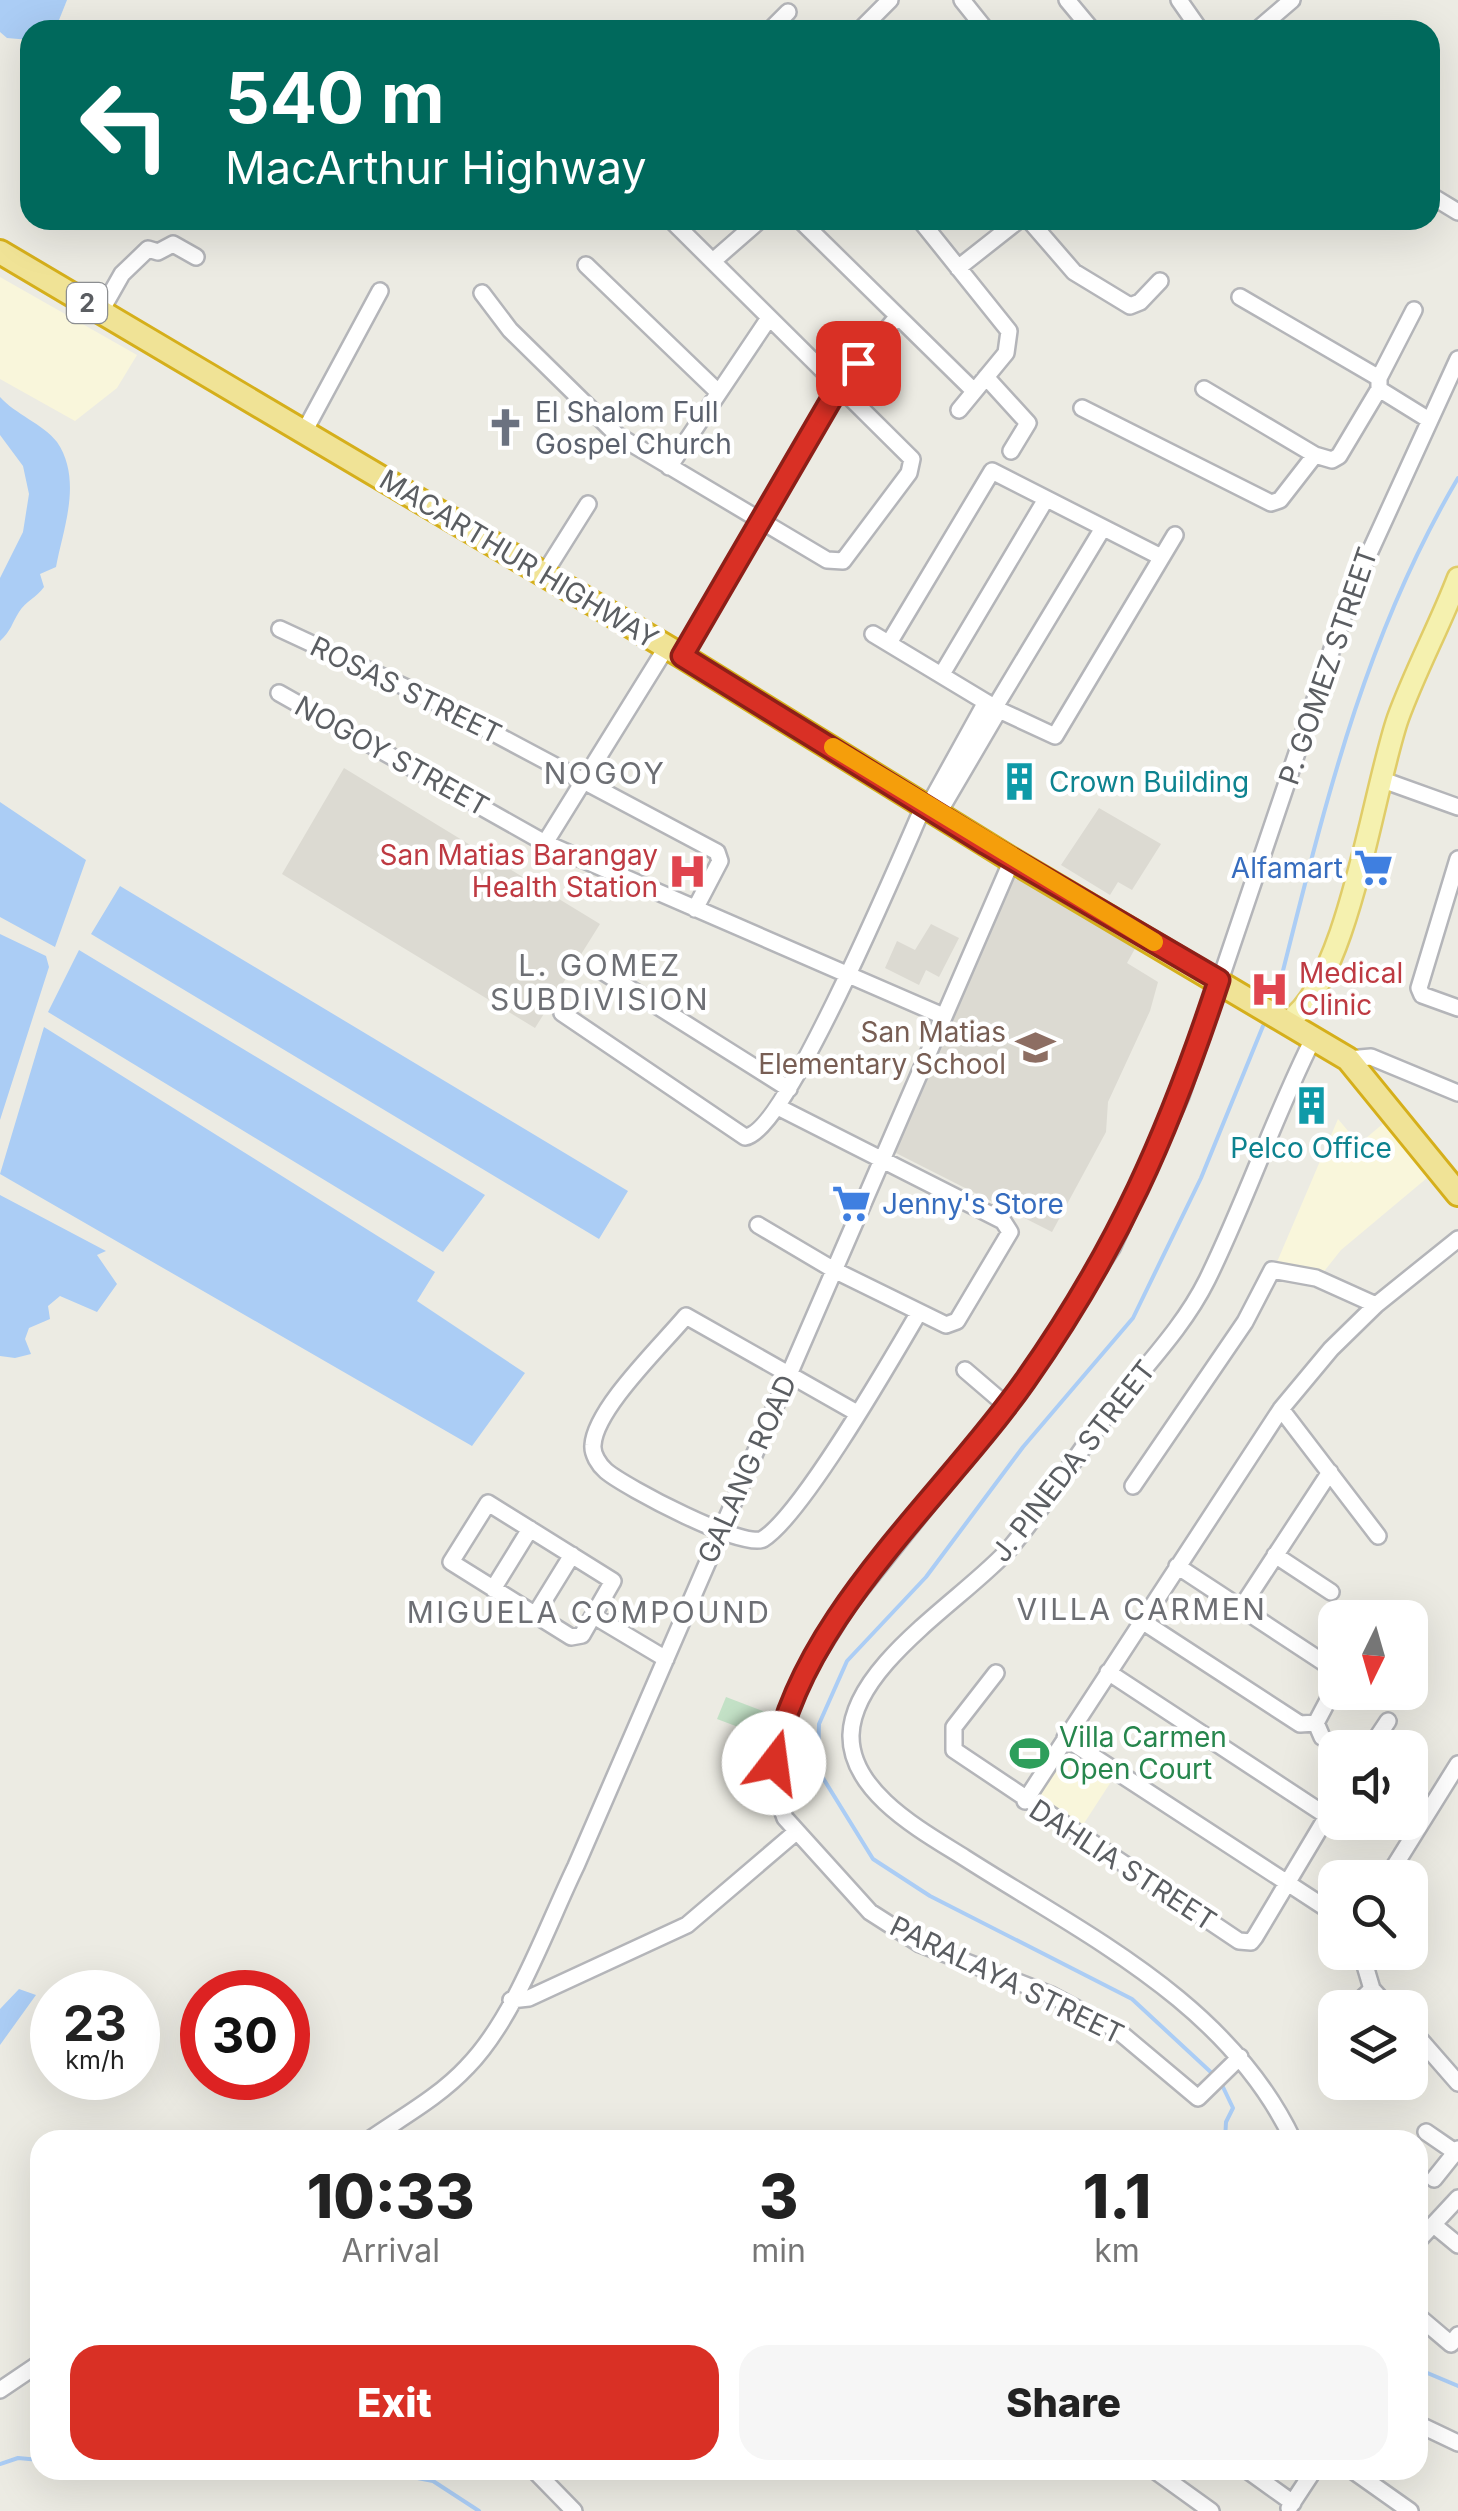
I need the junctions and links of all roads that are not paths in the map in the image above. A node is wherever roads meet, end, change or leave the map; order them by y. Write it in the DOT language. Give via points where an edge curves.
graph roads {
  1 [pos="890,0"];
  2 [pos="962,0"];
  3 [pos="1066,0"];
  4 [pos="1292,0"];
  5 [pos="788,12"];
  6 [pos="780,20"];
  7 [pos="874,20"];
  8 [pos="978,20"];
  9 [pos="1083,20"];
  10 [pos="1269,20"];
  11 [pos="682,230"];
  12 [pos="749,230"];
  13 [pos="810,230"];
  14 [pos="928,230"];
  15 [pos="1006,230"];
  16 [pos="1038,230"];
  17 [pos="0,252"];
  18 [pos="196,257"];
  19 [pos="713,261"];
  20 [pos="586,266"];
  21 [pos="958,268"];
  22 [pos="1160,281"];
  23 [pos="380,291"];
  24 [pos="482,293"];
  25 [pos="1240,297"];
  26 [pos="1414,310"];
  27 [pos="100,311"];
  28 [pos="897,317"];
  29 [pos="769,318"];
  30 [pos="1458,359"];
  31 [pos="986,377"];
  32 [pos="1379,383"];
  33 [pos="839,386"];
  34 [pos="1204,389"];
  35 [pos="717,390"];
  36 [pos="974,390"];
  37 [pos="1082,408"];
  38 [pos="959,410"];
  39 [pos="1429,420"];
  40 [pos="304,432"];
  41 [pos="1011,451"];
  42 [pos="1315,455"];
  43 [pos="669,467"];
  44 [pos="1046,498"];
  45 [pos="588,504"];
  46 [pos="762,522"];
  47 [pos="1103,528"];
  48 [pos="1175,535"];
  49 [pos="1160,557"];
  50 [pos="544,574"];
  51 [pos="1458,578"];
  52 [pos="280,630"];
  53 [pos="873,634"];
  54 [pos="889,643"];
  55 [pos="674,652"];
  56 [pos="942,674"];
  57 [pos="278,693"];
  58 [pos="993,706"];
  59 [pos="584,779"];
  60 [pos="1380,779"];
  61 [pos="1458,806"];
  62 [pos="930,809"];
  63 [pos="544,843"];
  64 [pos="1458,859"];
  65 [pos="1012,860"];
  66 [pos="694,909"];
  67 [pos="594,966"];
  68 [pos="847,977"];
  69 [pos="1219,980"];
  70 [pos="1316,992"];
  71 [pos="1458,1008"];
  72 [pos="562,1013"];
  73 [pos="943,1016"];
  74 [pos="1287,1022"];
  75 [pos="1312,1036"];
  76 [pos="1348,1059"];
  77 [pos="789,1089"];
  78 [pos="1458,1093"];
  79 [pos="780,1108"];
  80 [pos="882,1158"];
  81 [pos="1458,1194"];
  82 [pos="758,1225"];
  83 [pos="1458,1240"];
  84 [pos="834,1270"];
  85 [pos="1376,1305"];
  86 [pos="918,1314"];
  87 [pos="966,1370"];
  88 [pos="789,1374"];
  89 [pos="1007,1406"];
  90 [pos="1281,1409"];
  91 [pos="858,1413"];
  92 [pos="1330,1472"];
  93 [pos="1133,1486"];
  94 [pos="530,1529"];
  95 [pos="720,1531"];
  96 [pos="1378,1536"];
  97 [pos="572,1555"];
  98 [pos="1274,1555"];
  99 [pos="1177,1566"];
  100 [pos="493,1589"];
  101 [pos="1332,1592"];
  102 [pos="1241,1608"];
  103 [pos="535,1615"];
  104 [pos="594,1616"];
  105 [pos="1142,1621"];
  106 [pos="666,1659"];
  107 [pos="1318,1659"];
  108 [pos="996,1672"];
  109 [pos="1108,1672"];
  110 [pos="1323,1710"];
  111 [pos="1388,1720"];
  112 [pos="1316,1723"];
  113 [pos="1319,1730"];
  114 [pos="1382,1730"];
  115 [pos="1066,1738"];
  116 [pos="1458,1764"];
  117 [pos="1026,1801"];
  118 [pos="1318,1802"];
  119 [pos="1318,1831"];
  120 [pos="796,1832"];
  121 [pos="1398,1860"];
  122 [pos="1287,1881"];
  123 [pos="1318,1902"];
  124 [pos="1367,1970"];
  125 [pos="1372,1988"];
  126 [pos="512,2000"];
  127 [pos="1428,2049"];
  128 [pos="1240,2057"];
  129 [pos="1458,2083"];
  130 [pos="383,2130"];
  131 [pos="1288,2130"];
  132 [pos="1428,2133"];
  133 [pos="1457,2152"];
  134 [pos="1434,2179"];
  135 [pos="1458,2198"];
  136 [pos="1435,2226"];
  137 [pos="1428,2232"];
  138 [pos="1458,2245"];
  139 [pos="1428,2324"];
  140 [pos="1458,2335"];
  141 [pos="30,2369"];
  142 [pos="0,2390"];
  143 [pos="1428,2428"];
  144 [pos="1458,2442"];
  145 [pos="544,2480"];
  146 [pos="1169,2480"];
  147 [pos="1259,2480"];
  148 [pos="1308,2480"];
  149 [pos="1361,2480"];
  150 [pos="1384,2504"];
  151 [pos="1290,2507"];
  152 [pos="574,2511"];
  153 [pos="1211,2511"];
  154 [pos="1410,2511"];
  1 -- 7 [label="street"];
  2 -- 8 [label="street"];
  3 -- 9 [label="street"];
  4 -- 10 [label="street"];
  5 -- 6 [label="street"];
  11 -- 19 [label="street"];
  12 -- 19 [label="street"];
  13 -- 28 [label="street"];
  14 -- 21 [label="street"];
  15 -- 21 [label="street"];
  16 -- 22 [label="street" via="1074,272 1130,306"];
  17 -- 27 [label="highway, MACARTHUR HIGHWAY / 2"];
  18 -- 27 [label="street" via="173,244 148,249 122,274"];
  19 -- 29 [label="street"];
  20 -- 35 [label="street"];
  21 -- 31 [label="street" via="1009,332 1006,353"];
  23 -- 40 [label="street"];
  24 -- 43 [label="street" via="510,330 617,436"];
  25 -- 32 [label="street"];
  26 -- 32 [label="street"];
  27 -- 40 [label="highway, MACARTHUR HIGHWAY / 2"];
  28 -- 33 [label="street"];
  28 -- 36 [label="street"];
  29 -- 33 [label="street"];
  29 -- 35 [label="street"];
  30 -- 39 [label="street, P. GOMEZ STREET"];
  31 -- 36 [label="street"];
  31 -- 41 [label="street" via="1028,422"];
  32 -- 39 [label="street"];
  32 -- 42 [label="street" via="1339,456"];
  33 -- 46 [label="street"];
  33 -- 46 [label="street" via="905,449 912,459 909,473 843,561 827,560"];
  34 -- 42 [label="street"];
  35 -- 43 [label="street"];
  36 -- 38 [label="street"];
  37 -- 42 [label="street" via="1272,503"];
  39 -- 69 [label="street, P. GOMEZ STREET" via="1351,593"];
  40 -- 50 [label="highway, MACARTHUR HIGHWAY / 2"];
  43 -- 46 [label="street"];
  44 -- 47 [label="street"];
  44 -- 54 [label="street" via="992,470"];
  44 -- 56 [label="street"];
  45 -- 50 [label="street"];
  46 -- 55 [label="street"];
  47 -- 49 [label="street"];
  47 -- 58 [label="street"];
  48 -- 49 [label="street"];
  49 -- 58 [label="street" via="1058,734 1051,737"];
  50 -- 55 [label="highway, MACARTHUR HIGHWAY / 2"];
  51 -- 60 [label="main road" via="1400,713"];
  52 -- 59 [label="street, ROSAS STREET"];
  53 -- 54 [label="street"];
  54 -- 56 [label="street"];
  55 -- 59 [label="street"];
  55 -- 62 [label="highway, MACARTHUR HIGHWAY / 2"];
  56 -- 58 [label="street"];
  57 -- 63 [label="street, NOGOY STREET"];
  58 -- 62 [label="street"];
  59 -- 63 [label="street"];
  59 -- 66 [label="street, ROSAS STREET" via="717,852 720,861"];
  60 -- 61 [label="street"];
  60 -- 70 [label="main road" via="1334,950"];
  62 -- 65 [label="highway, MACARTHUR HIGHWAY / 2"];
  62 -- 68 [label="street"];
  63 -- 66 [label="street, NOGOY STREET"];
  64 -- 71 [label="street" via="1418,988"];
  65 -- 69 [label="highway, MACARTHUR HIGHWAY / 2"];
  65 -- 73 [label="street, GALANG ROAD"];
  66 -- 68 [label="street, NOGOY STREET"];
  67 -- 77 [label="street"];
  68 -- 73 [label="street, NOGOY STREET"];
  68 -- 77 [label="street"];
  69 -- 74 [label="highway, MACARTHUR HIGHWAY / 2"];
  69 -- 89 [label="street, PARALAYA STREET" via="1181,1096 1112,1248"];
  70 -- 74 [label="main road"];
  70 -- 75 [label="main road"];
  72 -- 79 [label="street" via="746,1137"];
  73 -- 80 [label="street, GALANG ROAD"];
  74 -- 75 [label="highway, MACARTHUR HIGHWAY / 2"];
  75 -- 76 [label="highway, MACARTHUR HIGHWAY / 2"];
  75 -- 128 [label="street, J. PINEDA STREET" via="1186,1316 1009,1548 885,1666 851,1736 860,1767 894,1809 1110,1946"];
  76 -- 78 [label="street" via="1371,1058"];
  76 -- 81 [label="highway, MACARTHUR HIGHWAY / 2"];
  77 -- 79 [label="street"];
  79 -- 80 [label="street"];
  80 -- 84 [label="street, GALANG ROAD"];
  80 -- 86 [label="street" via="1010,1228 957,1321"];
  82 -- 84 [label="street"];
  83 -- 85 [label="street"];
  84 -- 86 [label="street"];
  84 -- 88 [label="street, GALANG ROAD"];
  85 -- 90 [label="street"];
  85 -- 93 [label="street" via="1316,1278 1272,1270 1245,1322"];
  86 -- 91 [label="street"];
  87 -- 89 [label="street"];
  88 -- 91 [label="street"];
  88 -- 95 [label="street, GALANG ROAD"];
  88 -- 95 [label="street" via="686,1316 596,1430 592,1449 604,1470"];
  89 -- 120 [label="street, PARALAYA STREET" via="849,1604 804,1676 774,1763 776,1796"];
  90 -- 92 [label="street"];
  90 -- 99 [label="street"];
  91 -- 95 [label="street" via="774,1530 755,1542"];
  92 -- 96 [label="street"];
  92 -- 98 [label="street"];
  94 -- 97 [label="street"];
  94 -- 100 [label="street"];
  94 -- 100 [label="street" via="488,1503 450,1562"];
  95 -- 106 [label="street, GALANG ROAD"];
  97 -- 103 [label="street"];
  97 -- 104 [label="street" via="612,1581"];
  98 -- 101 [label="street"];
  98 -- 102 [label="street"];
  99 -- 102 [label="street"];
  99 -- 105 [label="street"];
  100 -- 103 [label="street"];
  102 -- 107 [label="street"];
  103 -- 104 [label="street" via="576,1638"];
  104 -- 106 [label="street"];
  105 -- 109 [label="street"];
  105 -- 112 [label="street" via="1300,1724"];
  106 -- 126 [label="street, GALANG ROAD"];
  108 -- 117 [label="street, DAHLIA STREET" via="954,1726 954,1750"];
  109 -- 115 [label="street"];
  109 -- 118 [label="street"];
  110 -- 112 [label="street"];
  111 -- 114 [label="street"];
  112 -- 113 [label="street"];
  115 -- 117 [label="street"];
  115 -- 122 [label="street"];
  116 -- 121 [label="street"];
  117 -- 122 [label="street, DAHLIA STREET" via="1239,1941 1251,1942"];
  119 -- 122 [label="street, DAHLIA STREET"];
  120 -- 126 [label="street" via="687,1924"];
  120 -- 128 [label="street, PARALAYA STREET" via="870,1912 920,1944 1050,1995 1117,2030 1198,2098"];
  122 -- 123 [label="street"];
  124 -- 125 [label="street"];
  126 -- 130 [label="street, GALANG ROAD" via="470,2064"];
  127 -- 129 [label="street"];
  128 -- 131 [label="street, J. PINEDA STREET"];
  132 -- 133 [label="street"];
  133 -- 134 [label="street"];
  135 -- 136 [label="street"];
  136 -- 137 [label="street"];
  136 -- 138 [label="street"];
  139 -- 140 [label="street" via="1451,2344"];
  141 -- 142 [label="street"];
  143 -- 144 [label="street"];
  145 -- 152 [label="street"];
  146 -- 153 [label="street"];
  147 -- 151 [label="street"];
  148 -- 151 [label="street"];
  149 -- 150 [label="street"];
  150 -- 154 [label="street"];
}
